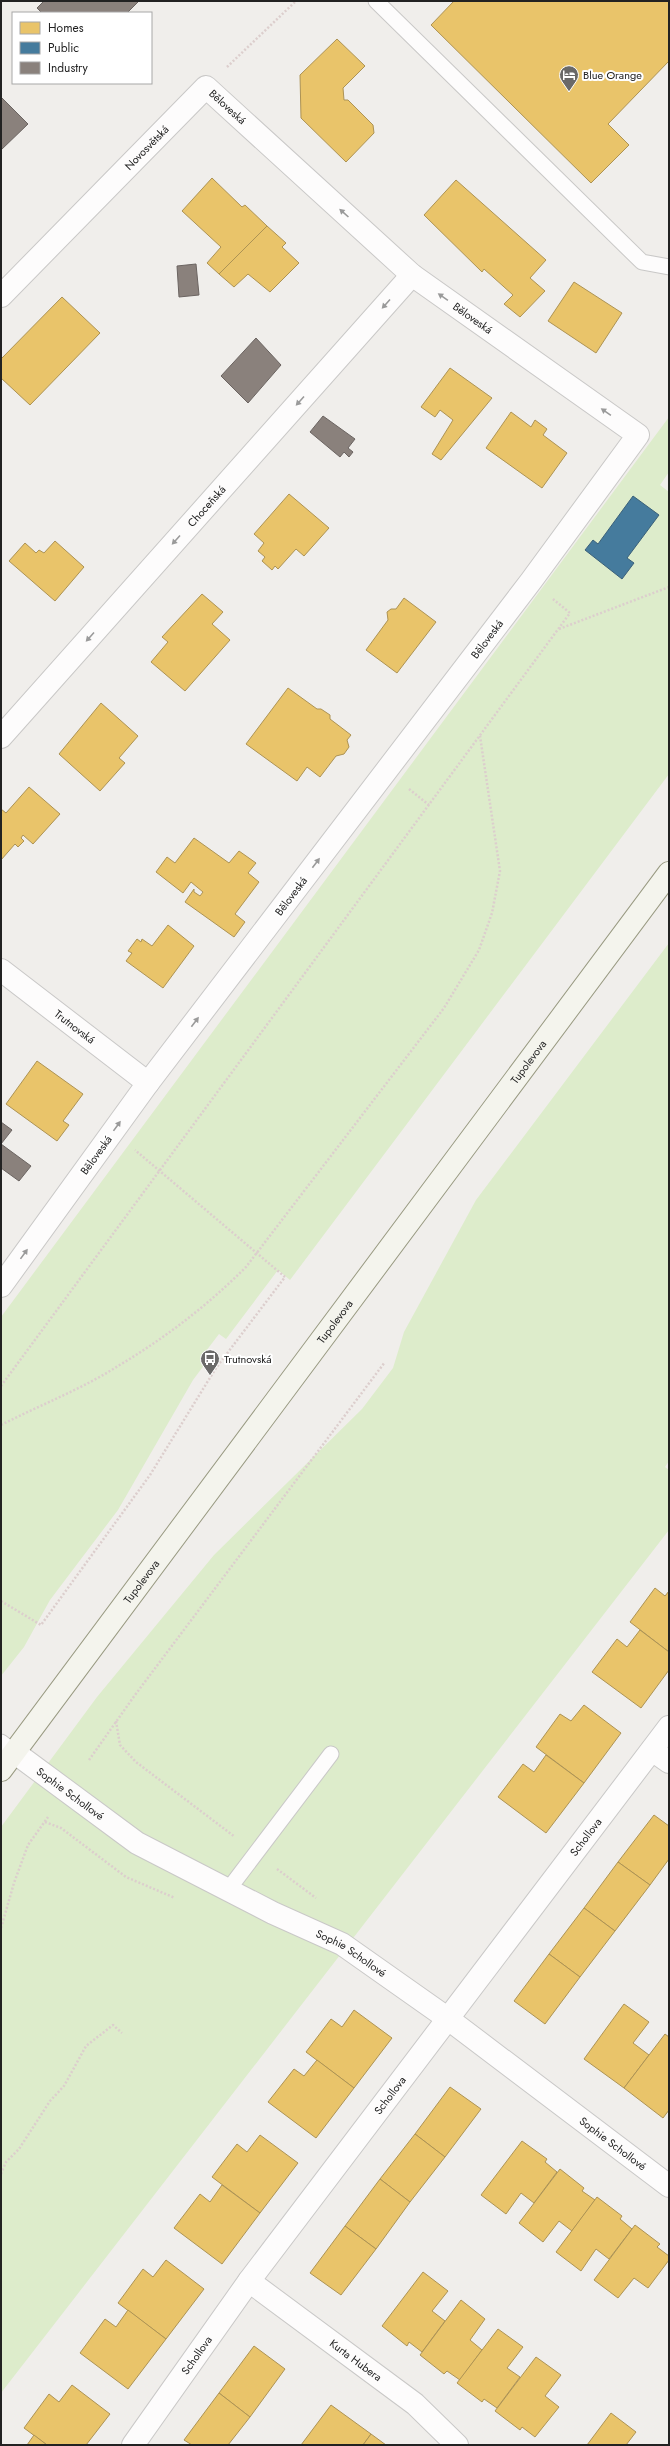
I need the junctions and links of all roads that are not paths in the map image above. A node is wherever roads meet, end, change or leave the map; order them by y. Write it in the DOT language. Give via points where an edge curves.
graph roads {
  1 [pos="376,1"];
  2 [pos="206,87"];
  3 [pos="669,267"];
  4 [pos="412,275"];
  5 [pos="1,296"];
  6 [pos="1,737"];
  7 [pos="669,873"];
  8 [pos="1,970"];
  9 [pos="148,1083"];
  10 [pos="1,1286"];
  11 [pos="669,1727"];
  12 [pos="8,1747"];
  13 [pos="331,1754"];
  14 [pos="661,1756"];
  15 [pos="1,1770"];
  16 [pos="228,1890"];
  17 [pos="447,2018"];
  18 [pos="669,2186"];
  19 [pos="249,2281"];
  20 [pos="133,2445"];
  21 [pos="457,2445"];
  1 -- 3 [label="lane" via="642,262"];
  4 -- 2 [label="street, Běloveská, one-way"];
  2 -- 5 [label="street, Novosvětská"];
  4 -- 6 [label="street, Choceňská, one-way"];
  9 -- 4 [label="street, Běloveská, one-way" via="531,581 638,435"];
  7 -- 12 [label="main road, Tupolevova"];
  8 -- 9 [label="street, Trutnovská"];
  10 -- 9 [label="street, Běloveská, one-way"];
  11 -- 14 [label="street, Schollova"];
  12 -- 15 [label="main road, Tupolevova"];
  12 -- 16 [label="street, Sophie Schollové" via="137,1843"];
  13 -- 16 [label="lane"];
  14 -- 17 [label="street, Schollova"];
  16 -- 17 [label="street, Sophie Schollové" via="342,1944"];
  17 -- 18 [label="street, Sophie Schollové"];
  17 -- 19 [label="street, Schollova"];
  19 -- 20 [label="street, Schollova"];
  19 -- 21 [label="street, Kurta Hubera" via="415,2404"];
}
